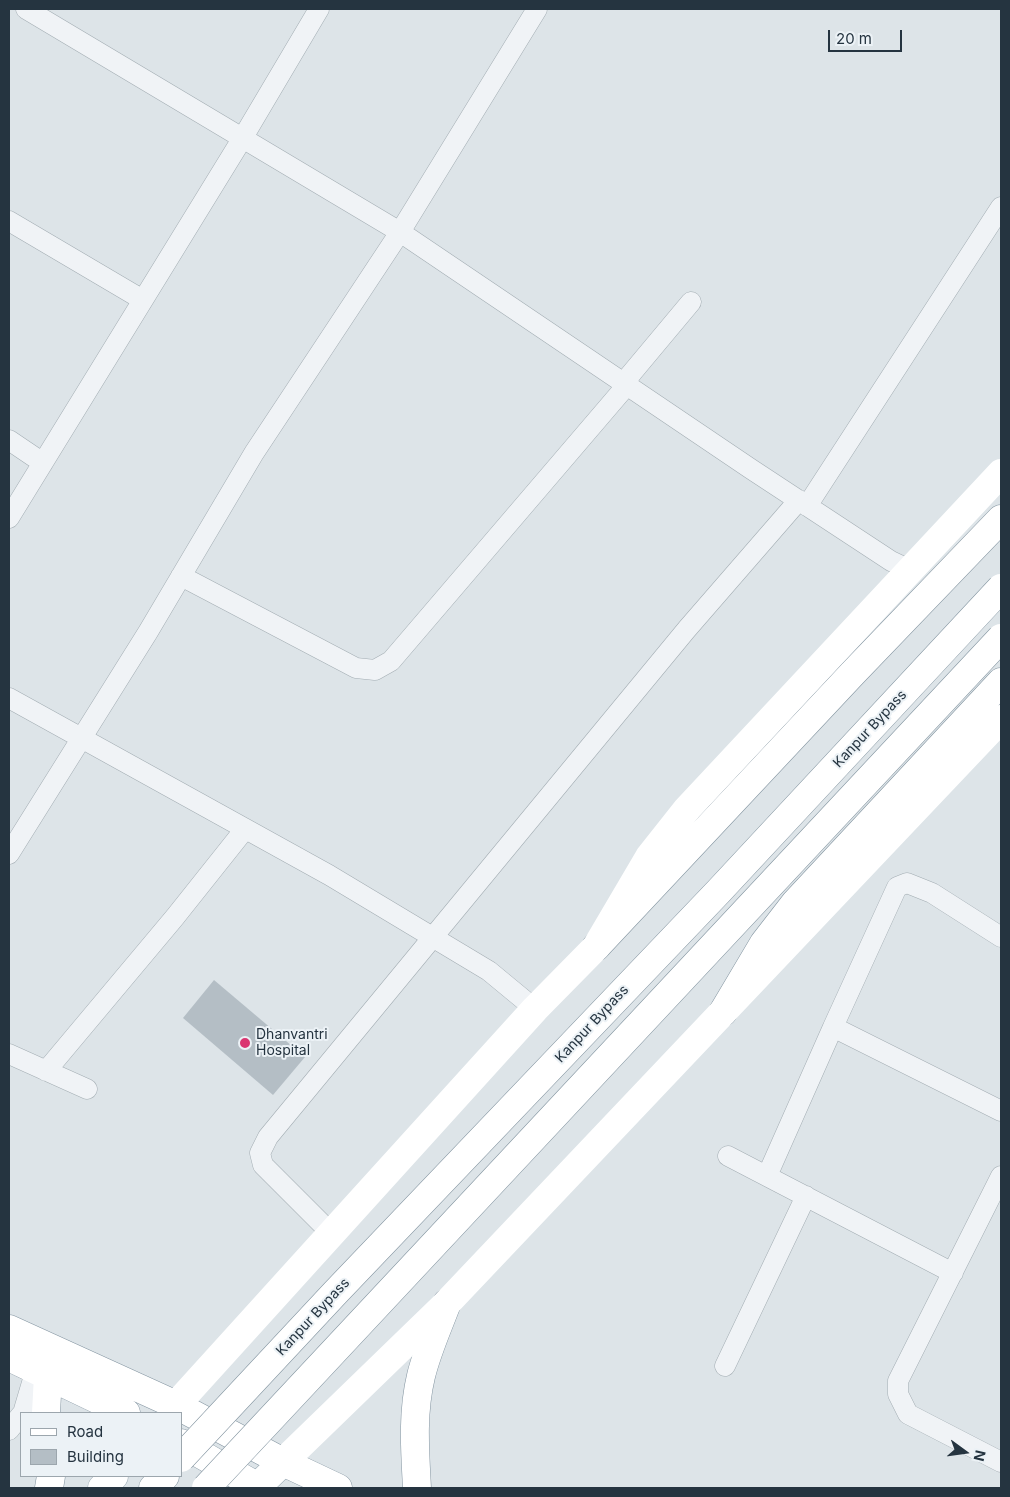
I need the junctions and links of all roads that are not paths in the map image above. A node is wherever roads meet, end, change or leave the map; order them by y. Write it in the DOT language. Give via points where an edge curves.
graph roads {
  1 [pos="26,9"];
  2 [pos="319,9"];
  3 [pos="537,9"];
  4 [pos="242,139"];
  5 [pos="1001,207"];
  6 [pos="9,221"];
  7 [pos="400,232"];
  8 [pos="143,300"];
  9 [pos="690,302"];
  10 [pos="627,385"];
  11 [pos="9,440"];
  12 [pos="43,462"];
  13 [pos="1001,473"];
  14 [pos="803,503"];
  15 [pos="9,518"];
  16 [pos="1001,519"];
  17 [pos="910,570"];
  18 [pos="181,576"];
  19 [pos="1001,588"];
  20 [pos="1001,638"];
  21 [pos="1001,682"];
  22 [pos="9,698"];
  23 [pos="1001,719"];
  24 [pos="82,738"];
  25 [pos="245,829"];
  26 [pos="9,854"];
  27 [pos="432,937"];
  28 [pos="1001,937"];
  29 [pos="596,948"];
  30 [pos="536,1009"];
  31 [pos="723,1012"];
  32 [pos="832,1027"];
  33 [pos="9,1054"];
  34 [pos="46,1071"];
  35 [pos="88,1089"];
  36 [pos="1001,1111"];
  37 [pos="728,1156"];
  38 [pos="766,1176"];
  39 [pos="1001,1176"];
  40 [pos="806,1196"];
  41 [pos="331,1233"];
  42 [pos="953,1273"];
  43 [pos="447,1302"];
  44 [pos="9,1329"];
  45 [pos="9,1357"];
  46 [pos="725,1366"];
  47 [pos="42,1373"];
  48 [pos="172,1409"];
  49 [pos="23,1412"];
  50 [pos="46,1412"];
  51 [pos="124,1412"];
  52 [pos="182,1414"];
  53 [pos="20,1416"];
  54 [pos="9,1430"];
  55 [pos="182,1444"];
  56 [pos="182,1457"];
  57 [pos="283,1462"];
  58 [pos="1001,1462"];
  59 [pos="113,1477"];
  60 [pos="164,1477"];
  61 [pos="102,1488"];
  62 [pos="154,1488"];
  63 [pos="206,1488"];
  64 [pos="258,1488"];
  65 [pos="338,1488"];
  66 [pos="417,1488"];
  1 -- 4 [label="street"];
  2 -- 4 [label="street"];
  3 -- 7 [label="street"];
  4 -- 7 [label="street"];
  4 -- 8 [label="street"];
  5 -- 14 [label="street"];
  6 -- 8 [label="street"];
  7 -- 10 [label="street"];
  7 -- 18 [label="street" via="254,453"];
  8 -- 12 [label="street"];
  9 -- 10 [label="street" via="630,375"];
  10 -- 14 [label="street"];
  10 -- 18 [label="street" via="391,661 375,670 356,668"];
  11 -- 12 [label="street"];
  12 -- 15 [label="street"];
  13 -- 17 [label="main road"];
  14 -- 17 [label="street"];
  14 -- 27 [label="street" via="687,629"];
  16 -- 29 [label="main road"];
  17 -- 29 [label="main road" via="687,809 649,857"];
  18 -- 24 [label="street"];
  19 -- 56 [label="main road, Kanpur Bypass, bridge" via="718,892"];
  20 -- 63 [label="main road, bridge"];
  21 -- 31 [label="main road" via="795,903 764,943"];
  22 -- 24 [label="street"];
  23 -- 31 [label="main road"];
  24 -- 25 [label="street"];
  24 -- 26 [label="street"];
  25 -- 27 [label="street"];
  25 -- 34 [label="street"];
  27 -- 30 [label="street" via="489,971"];
  27 -- 41 [label="street" via="268,1137 260,1153 263,1165"];
  28 -- 32 [label="street" via="932,893 907,883 897,887"];
  29 -- 30 [label="main road"];
  30 -- 41 [label="main road"];
  31 -- 43 [label="main road"];
  32 -- 36 [label="street"];
  32 -- 38 [label="street"];
  33 -- 34 [label="street"];
  34 -- 35 [label="street"];
  37 -- 38 [label="street"];
  38 -- 40 [label="street"];
  39 -- 42 [label="street"];
  40 -- 42 [label="street"];
  40 -- 46 [label="street"];
  41 -- 48 [label="main road"];
  42 -- 58 [label="street" via="898,1381 898,1394 908,1414"];
  43 -- 57 [label="main road"];
  43 -- 66 [label="main road" via="421,1376 415,1413"];
  44 -- 48 [label="main road"];
  45 -- 47 [label="main road"];
  47 -- 49 [label="street"];
  47 -- 50 [label="main road"];
  47 -- 51 [label="main road"];
  52 -- 57 [label="main road"];
  53 -- 54 [label="street"];
  55 -- 64 [label="main road"];
  57 -- 64 [label="main road"];
  57 -- 65 [label="main road"];
  59 -- 61 [label="main road"];
  60 -- 62 [label="main road"];
}
